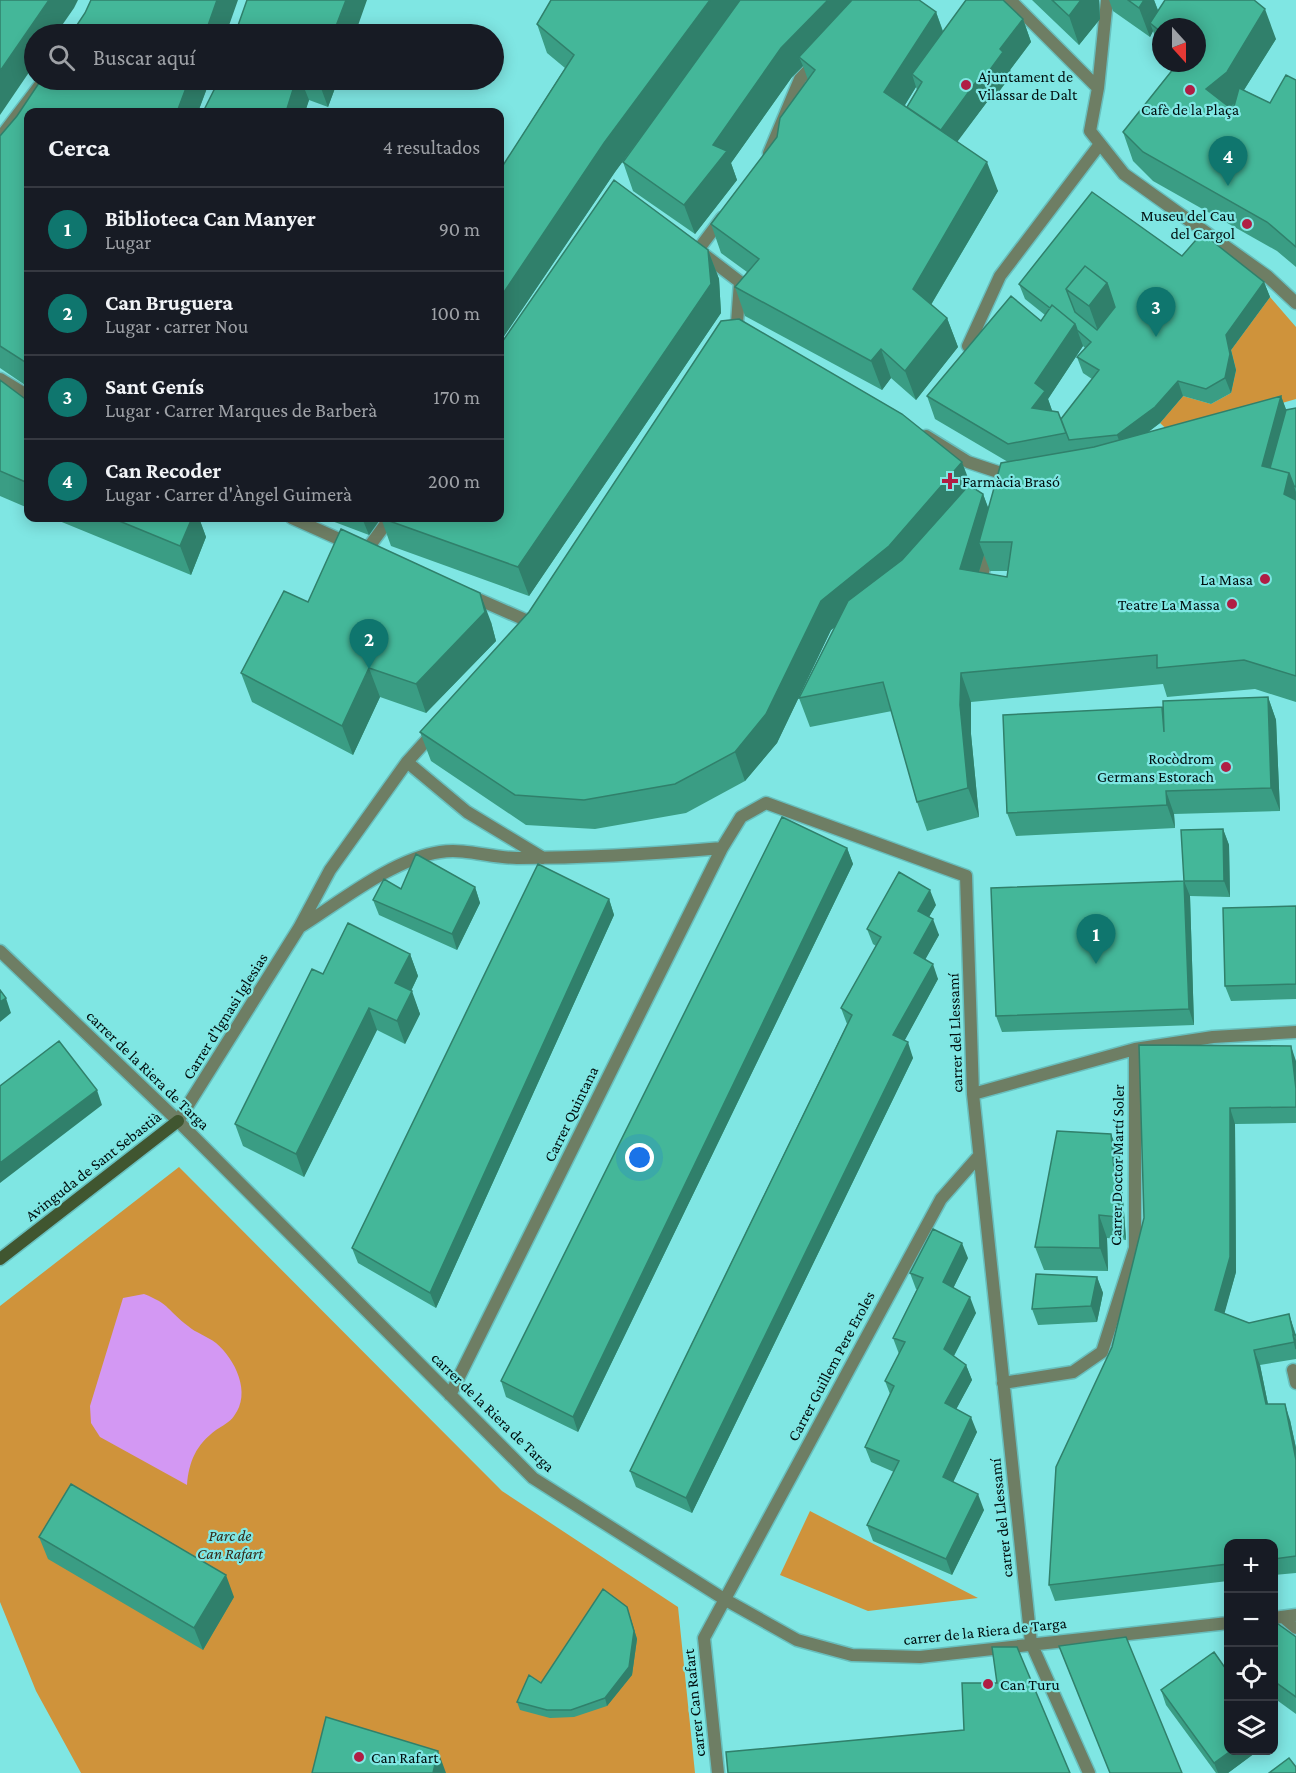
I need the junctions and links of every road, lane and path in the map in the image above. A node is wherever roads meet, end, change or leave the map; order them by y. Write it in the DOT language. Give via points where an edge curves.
graph roads {
  1 [pos="1010,0"];
  2 [pos="1107,6"];
  3 [pos="823,55"];
  4 [pos="1098,88"];
  5 [pos="36,90"];
  6 [pos="0,138"];
  7 [pos="1100,144"];
  8 [pos="758,168"];
  9 [pos="732,204"];
  10 [pos="1296,303"];
  11 [pos="724,342"];
  12 [pos="968,346"];
  13 [pos="0,379"];
  14 [pos="24,394"];
  15 [pos="918,431"];
  16 [pos="1025,478"];
  17 [pos="301,522"];
  18 [pos="388,522"];
  19 [pos="994,531"];
  20 [pos="979,586"];
  21 [pos="453,589"];
  22 [pos="530,622"];
  23 [pos="446,718"];
  24 [pos="407,762"];
  25 [pos="722,848"];
  26 [pos="543,858"];
  27 [pos="299,928"];
  28 [pos="0,951"];
  29 [pos="1296,1032"];
  30 [pos="1135,1048"];
  31 [pos="973,1094"];
  32 [pos="178,1121"];
  33 [pos="978,1157"];
  34 [pos="0,1259"];
  35 [pos="1003,1383"];
  36 [pos="450,1395"];
  37 [pos="724,1599"];
  38 [pos="1284,1617"];
  39 [pos="1224,1623"];
  40 [pos="1296,1628"];
  41 [pos="1031,1643"];
  42 [pos="718,1773"];
  43 [pos="1089,1773"];
  1 -- 4 [label="street"];
  2 -- 4 [label="street"];
  3 -- 8 [label="street" via="800,79 772,149"];
  4 -- 7 [label="street" via="1090,131"];
  5 -- 6 [label="street"];
  7 -- 10 [label="street" via="1124,174 1267,276"];
  7 -- 12 [label="street" via="1000,276"];
  9 -- 11 [label="street" via="694,247 740,282 742,326"];
  13 -- 14 [label="street"];
  15 -- 16 [label="street" via="1008,482"];
  17 -- 18 [label="street" via="371,553"];
  19 -- 20 [label="street"];
  21 -- 22 [label="street"];
  23 -- 24 [label="street, Carrer d'Ignasi Iglesias"];
  24 -- 26 [label="street" via="467,812"];
  24 -- 27 [label="street, Carrer d'Ignasi Iglesias" via="330,870"];
  25 -- 26 [label="street"];
  25 -- 31 [label="street, carrer del Llessamí" via="741,817 766,803 966,876"];
  25 -- 36 [label="street, Carrer Quintana"];
  26 -- 27 [label="street, Carrer d'Ignasi Iglesias" via="440,852 399,866"];
  27 -- 32 [label="street, Carrer d'Ignasi Iglesias"];
  28 -- 32 [label="street, carrer de la Riera de Targa"];
  29 -- 30 [label="street" via="1213,1037"];
  30 -- 31 [label="street"];
  30 -- 35 [label="street, Carrer Doctor Martí Soler" via="1135,1248 1102,1352 1073,1372"];
  31 -- 33 [label="street, carrer del Llessamí"];
  32 -- 34 [label="street, Avinguda de Sant Sebastià"];
  32 -- 36 [label="street, carrer de la Riera de Targa"];
  33 -- 35 [label="street, carrer del Llessamí"];
  33 -- 37 [label="street, Carrer Guillem Pere Eroles" via="941,1199"];
  35 -- 41 [label="street, carrer del Llessamí"];
  36 -- 37 [label="street, carrer de la Riera de Targa" via="533,1478"];
  37 -- 41 [label="street, carrer de la Riera de Targa" via="797,1640 852,1655 920,1657"];
  37 -- 42 [label="street, carrer Can Rafart" via="704,1638"];
  38 -- 40 [label="street"];
  39 -- 41 [label="street, carrer de la Riera de Targa"];
  41 -- 43 [label="street, carrer del Llessamí"];
}
